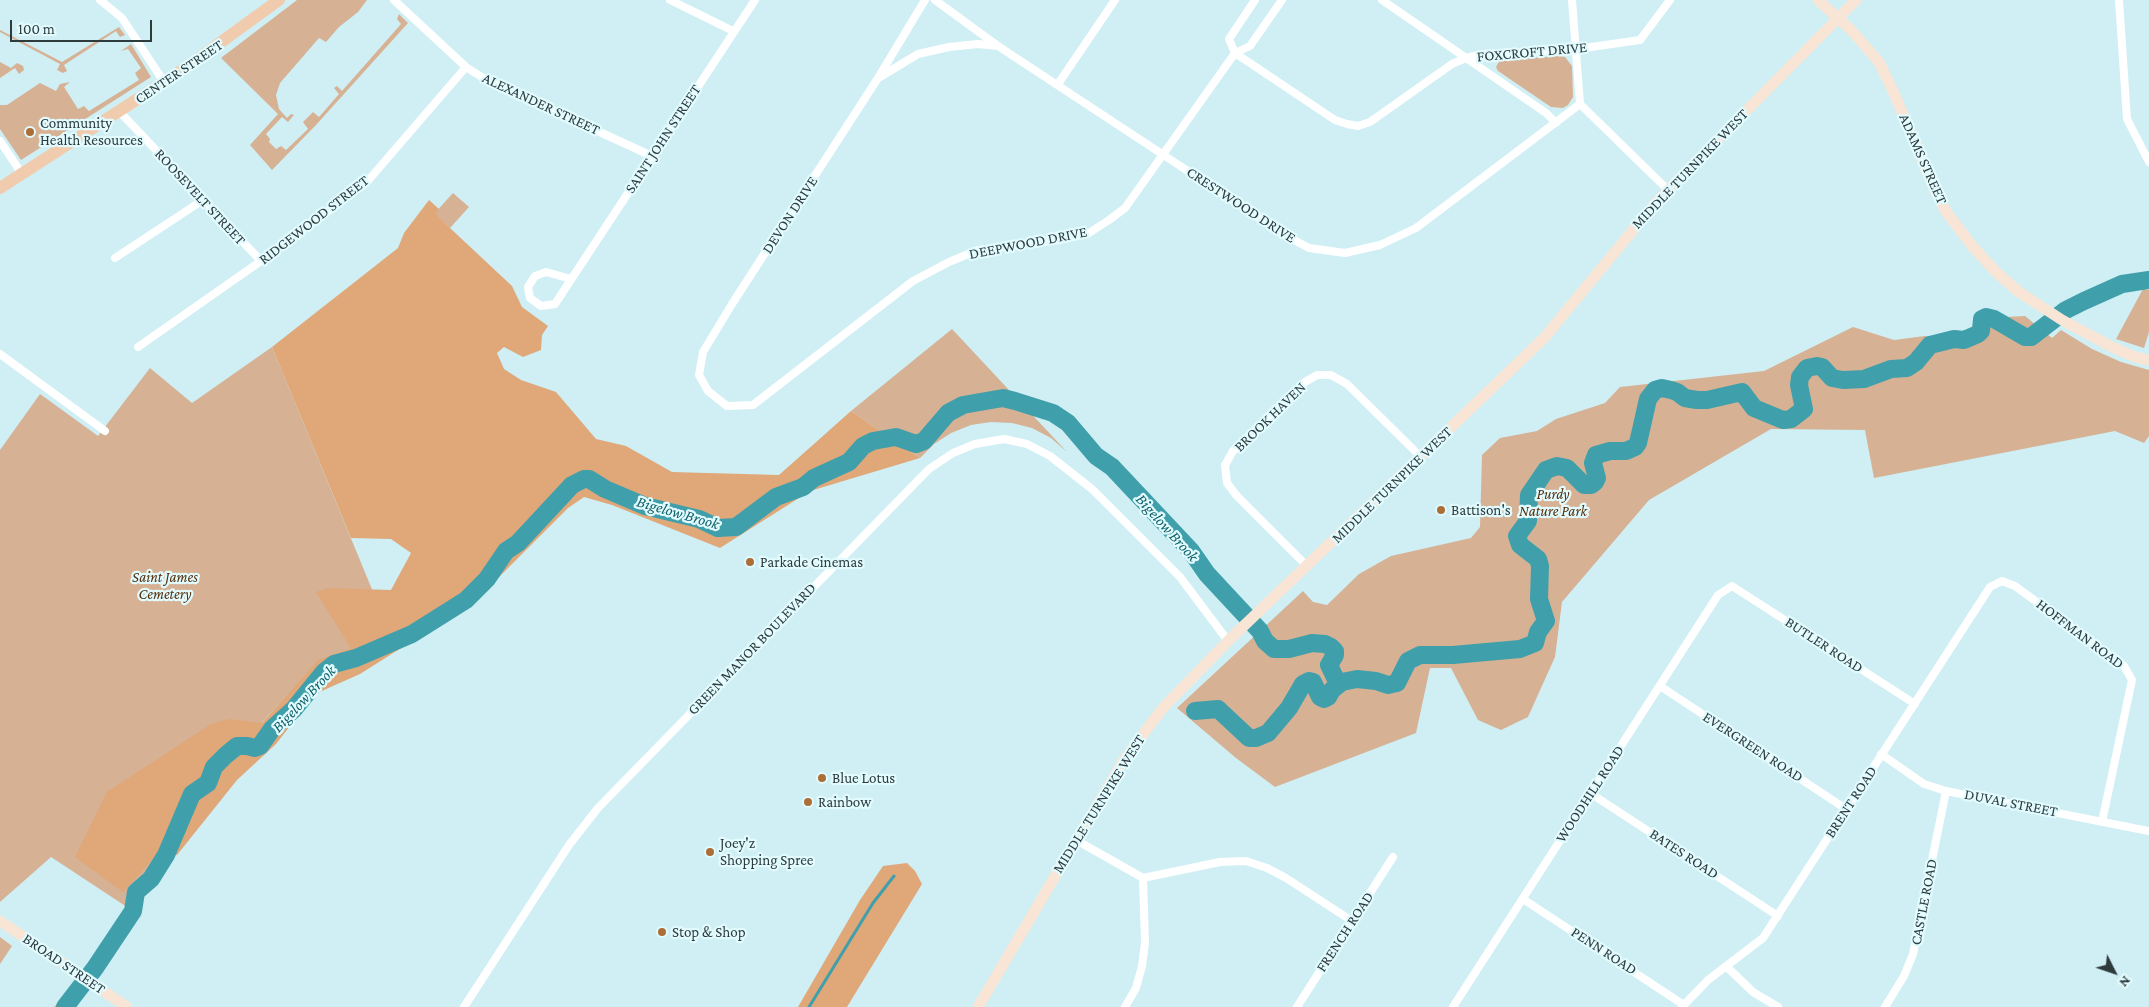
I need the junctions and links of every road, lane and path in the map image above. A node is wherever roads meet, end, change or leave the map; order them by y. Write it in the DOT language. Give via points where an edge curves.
graph roads {
  1 [pos="100,0"];
  2 [pos="279,0"];
  3 [pos="394,0"];
  4 [pos="670,0"];
  5 [pos="755,0"];
  6 [pos="925,0"];
  7 [pos="935,0"];
  8 [pos="1115,0"];
  9 [pos="1256,0"];
  10 [pos="1282,0"];
  11 [pos="1382,0"];
  12 [pos="1572,0"];
  13 [pos="1670,0"];
  14 [pos="1818,0"];
  15 [pos="1856,0"];
  16 [pos="2119,0"];
  17 [pos="1838,17"];
  18 [pos="733,31"];
  19 [pos="998,46"];
  20 [pos="1577,49"];
  21 [pos="1235,53"];
  22 [pos="1466,58"];
  23 [pos="466,67"];
  24 [pos="878,78"];
  25 [pos="164,82"];
  26 [pos="1058,84"];
  27 [pos="1580,104"];
  28 [pos="119,112"];
  29 [pos="1556,123"];
  30 [pos="0,141"];
  31 [pos="1163,155"];
  32 [pos="652,156"];
  33 [pos="2149,162"];
  34 [pos="22,174"];
  35 [pos="0,188"];
  36 [pos="1668,190"];
  37 [pos="203,200"];
  38 [pos="115,258"];
  39 [pos="260,261"];
  40 [pos="571,279"];
  41 [pos="138,347"];
  42 [pos="704,352"];
  43 [pos="0,354"];
  44 [pos="2149,360"];
  45 [pos="105,431"];
  46 [pos="1421,457"];
  47 [pos="1307,566"];
  48 [pos="2002,580"];
  49 [pos="1732,586"];
  50 [pos="1228,641"];
  51 [pos="1660,686"];
  52 [pos="1915,704"];
  53 [pos="1881,754"];
  54 [pos="1946,791"];
  55 [pos="1590,793"];
  56 [pos="1846,809"];
  57 [pos="2102,822"];
  58 [pos="2149,831"];
  59 [pos="1076,840"];
  60 [pos="1393,857"];
  61 [pos="1143,878"];
  62 [pos="1524,898"];
  63 [pos="1778,916"];
  64 [pos="0,921"];
  65 [pos="1352,921"];
  66 [pos="1727,967"];
  67 [pos="1456,1006"];
  68 [pos="1683,1006"];
  69 [pos="127,1007"];
  70 [pos="464,1007"];
  71 [pos="978,1007"];
  72 [pos="1125,1007"];
  73 [pos="1297,1007"];
  74 [pos="1778,1007"];
  75 [pos="1885,1007"];
  1 -- 25 [label="street" via="122,18"];
  2 -- 25 [label="main road, CENTER STREET"];
  3 -- 23 [label="street, ALEXANDER STREET"];
  4 -- 18 [label="street"];
  5 -- 18 [label="street, SAINT JOHN STREET"];
  6 -- 24 [label="street, DEVON DRIVE"];
  7 -- 19 [label="street, CRESTWOOD DRIVE"];
  8 -- 26 [label="street"];
  9 -- 21 [label="street" via="1229,39"];
  10 -- 21 [label="street, DEEPWOOD DRIVE" via="1250,46"];
  11 -- 22 [label="street"];
  12 -- 20 [label="street"];
  13 -- 20 [label="street, FOXCROFT DRIVE" via="1640,40"];
  14 -- 17 [label="main road, ADAMS STREET"];
  15 -- 17 [label="main road, MIDDLE TURNPIKE WEST"];
  16 -- 33 [label="street" via="2127,119"];
  17 -- 36 [label="main road, MIDDLE TURNPIKE WEST"];
  17 -- 44 [label="main road, ADAMS STREET" via="1868,47 1883,70 1929,178 1947,212 1973,247 2019,292 2112,347"];
  18 -- 32 [label="street, SAINT JOHN STREET"];
  19 -- 24 [label="street, DEVON DRIVE" via="978,44 918,54"];
  19 -- 26 [label="street, CRESTWOOD DRIVE"];
  20 -- 22 [label="street, FOXCROFT DRIVE" via="1483,54"];
  20 -- 27 [label="street"];
  21 -- 22 [label="street, FOXCROFT DRIVE" via="1335,120 1358,126 1370,122 1452,64"];
  21 -- 31 [label="street, DEEPWOOD DRIVE"];
  22 -- 29 [label="street"];
  23 -- 32 [label="street, ALEXANDER STREET" via="488,81"];
  23 -- 39 [label="street, RIDGEWOOD STREET" via="366,183"];
  24 -- 42 [label="street, DEVON DRIVE"];
  25 -- 28 [label="main road, CENTER STREET"];
  26 -- 31 [label="street, CRESTWOOD DRIVE"];
  27 -- 29 [label="street, CRESTWOOD DRIVE"];
  27 -- 36 [label="street"];
  28 -- 34 [label="main road, CENTER STREET"];
  28 -- 37 [label="street, ROOSEVELT STREET"];
  29 -- 31 [label="street, CRESTWOOD DRIVE" via="1416,228 1380,245 1345,253 1309,248"];
  30 -- 34 [label="street"];
  31 -- 42 [label="street, DEEPWOOD DRIVE" via="1125,208 1089,233 978,250 949,262 913,281 753,405 727,406 708,391 700,375"];
  32 -- 40 [label="street, SAINT JOHN STREET"];
  34 -- 35 [label="main road, CENTER STREET"];
  36 -- 46 [label="main road, MIDDLE TURNPIKE WEST" via="1544,338"];
  37 -- 38 [label="street"];
  37 -- 39 [label="street, ROOSEVELT STREET"];
  39 -- 41 [label="street, RIDGEWOOD STREET"];
  40 -- 40 [label="street, SAINT JOHN STREET" via="555,304 541,306 530,298 528,287 535,276 546,272"];
  43 -- 45 [label="street"];
  46 -- 47 [label="main road, MIDDLE TURNPIKE WEST"];
  46 -- 47 [label="street, BROOK HAVEN" via="1347,384 1331,375 1318,375 1297,389 1233,451 1225,466 1227,482 1237,496"];
  47 -- 50 [label="main road, MIDDLE TURNPIKE WEST"];
  48 -- 52 [label="street, BRENT ROAD" via="1990,587"];
  48 -- 57 [label="street, HOFFMAN ROAD" via="2015,586 2124,666 2132,680"];
  49 -- 51 [label="street, WOODHILL ROAD" via="1718,595"];
  49 -- 52 [label="street, BUTLER ROAD"];
  50 -- 59 [label="main road, MIDDLE TURNPIKE WEST" via="1180,688 1139,737"];
  50 -- 70 [label="street, GREEN MANOR BOULEVARD" via="1180,577 1092,489 1050,456 1027,444 1004,439 975,444 953,453 928,469 598,808 569,845"];
  51 -- 55 [label="street, WOODHILL ROAD"];
  51 -- 56 [label="street, EVERGREEN ROAD"];
  52 -- 53 [label="street, BRENT ROAD"];
  53 -- 54 [label="street, DUVAL STREET" via="1924,784"];
  53 -- 56 [label="street, BRENT ROAD"];
  54 -- 57 [label="street, DUVAL STREET"];
  54 -- 75 [label="street, CASTLE ROAD" via="1914,954"];
  55 -- 62 [label="street, WOODHILL ROAD"];
  55 -- 63 [label="street, BATES ROAD"];
  56 -- 63 [label="street, BRENT ROAD"];
  57 -- 58 [label="street, DUVAL STREET"];
  59 -- 61 [label="street"];
  59 -- 71 [label="main road, MIDDLE TURNPIKE WEST"];
  60 -- 65 [label="street, FRENCH ROAD"];
  61 -- 65 [label="street" via="1220,862 1246,861 1286,878"];
  61 -- 72 [label="street" via="1145,943 1142,966 1136,988"];
  62 -- 67 [label="street, WOODHILL ROAD"];
  62 -- 68 [label="street, PENN ROAD"];
  63 -- 66 [label="street, BRENT ROAD" via="1763,938"];
  64 -- 69 [label="main road, BROAD STREET"];
  65 -- 73 [label="street, FRENCH ROAD"];
  66 -- 68 [label="street, BRENT ROAD" via="1708,980"];
  66 -- 74 [label="street" via="1754,992"];
}
